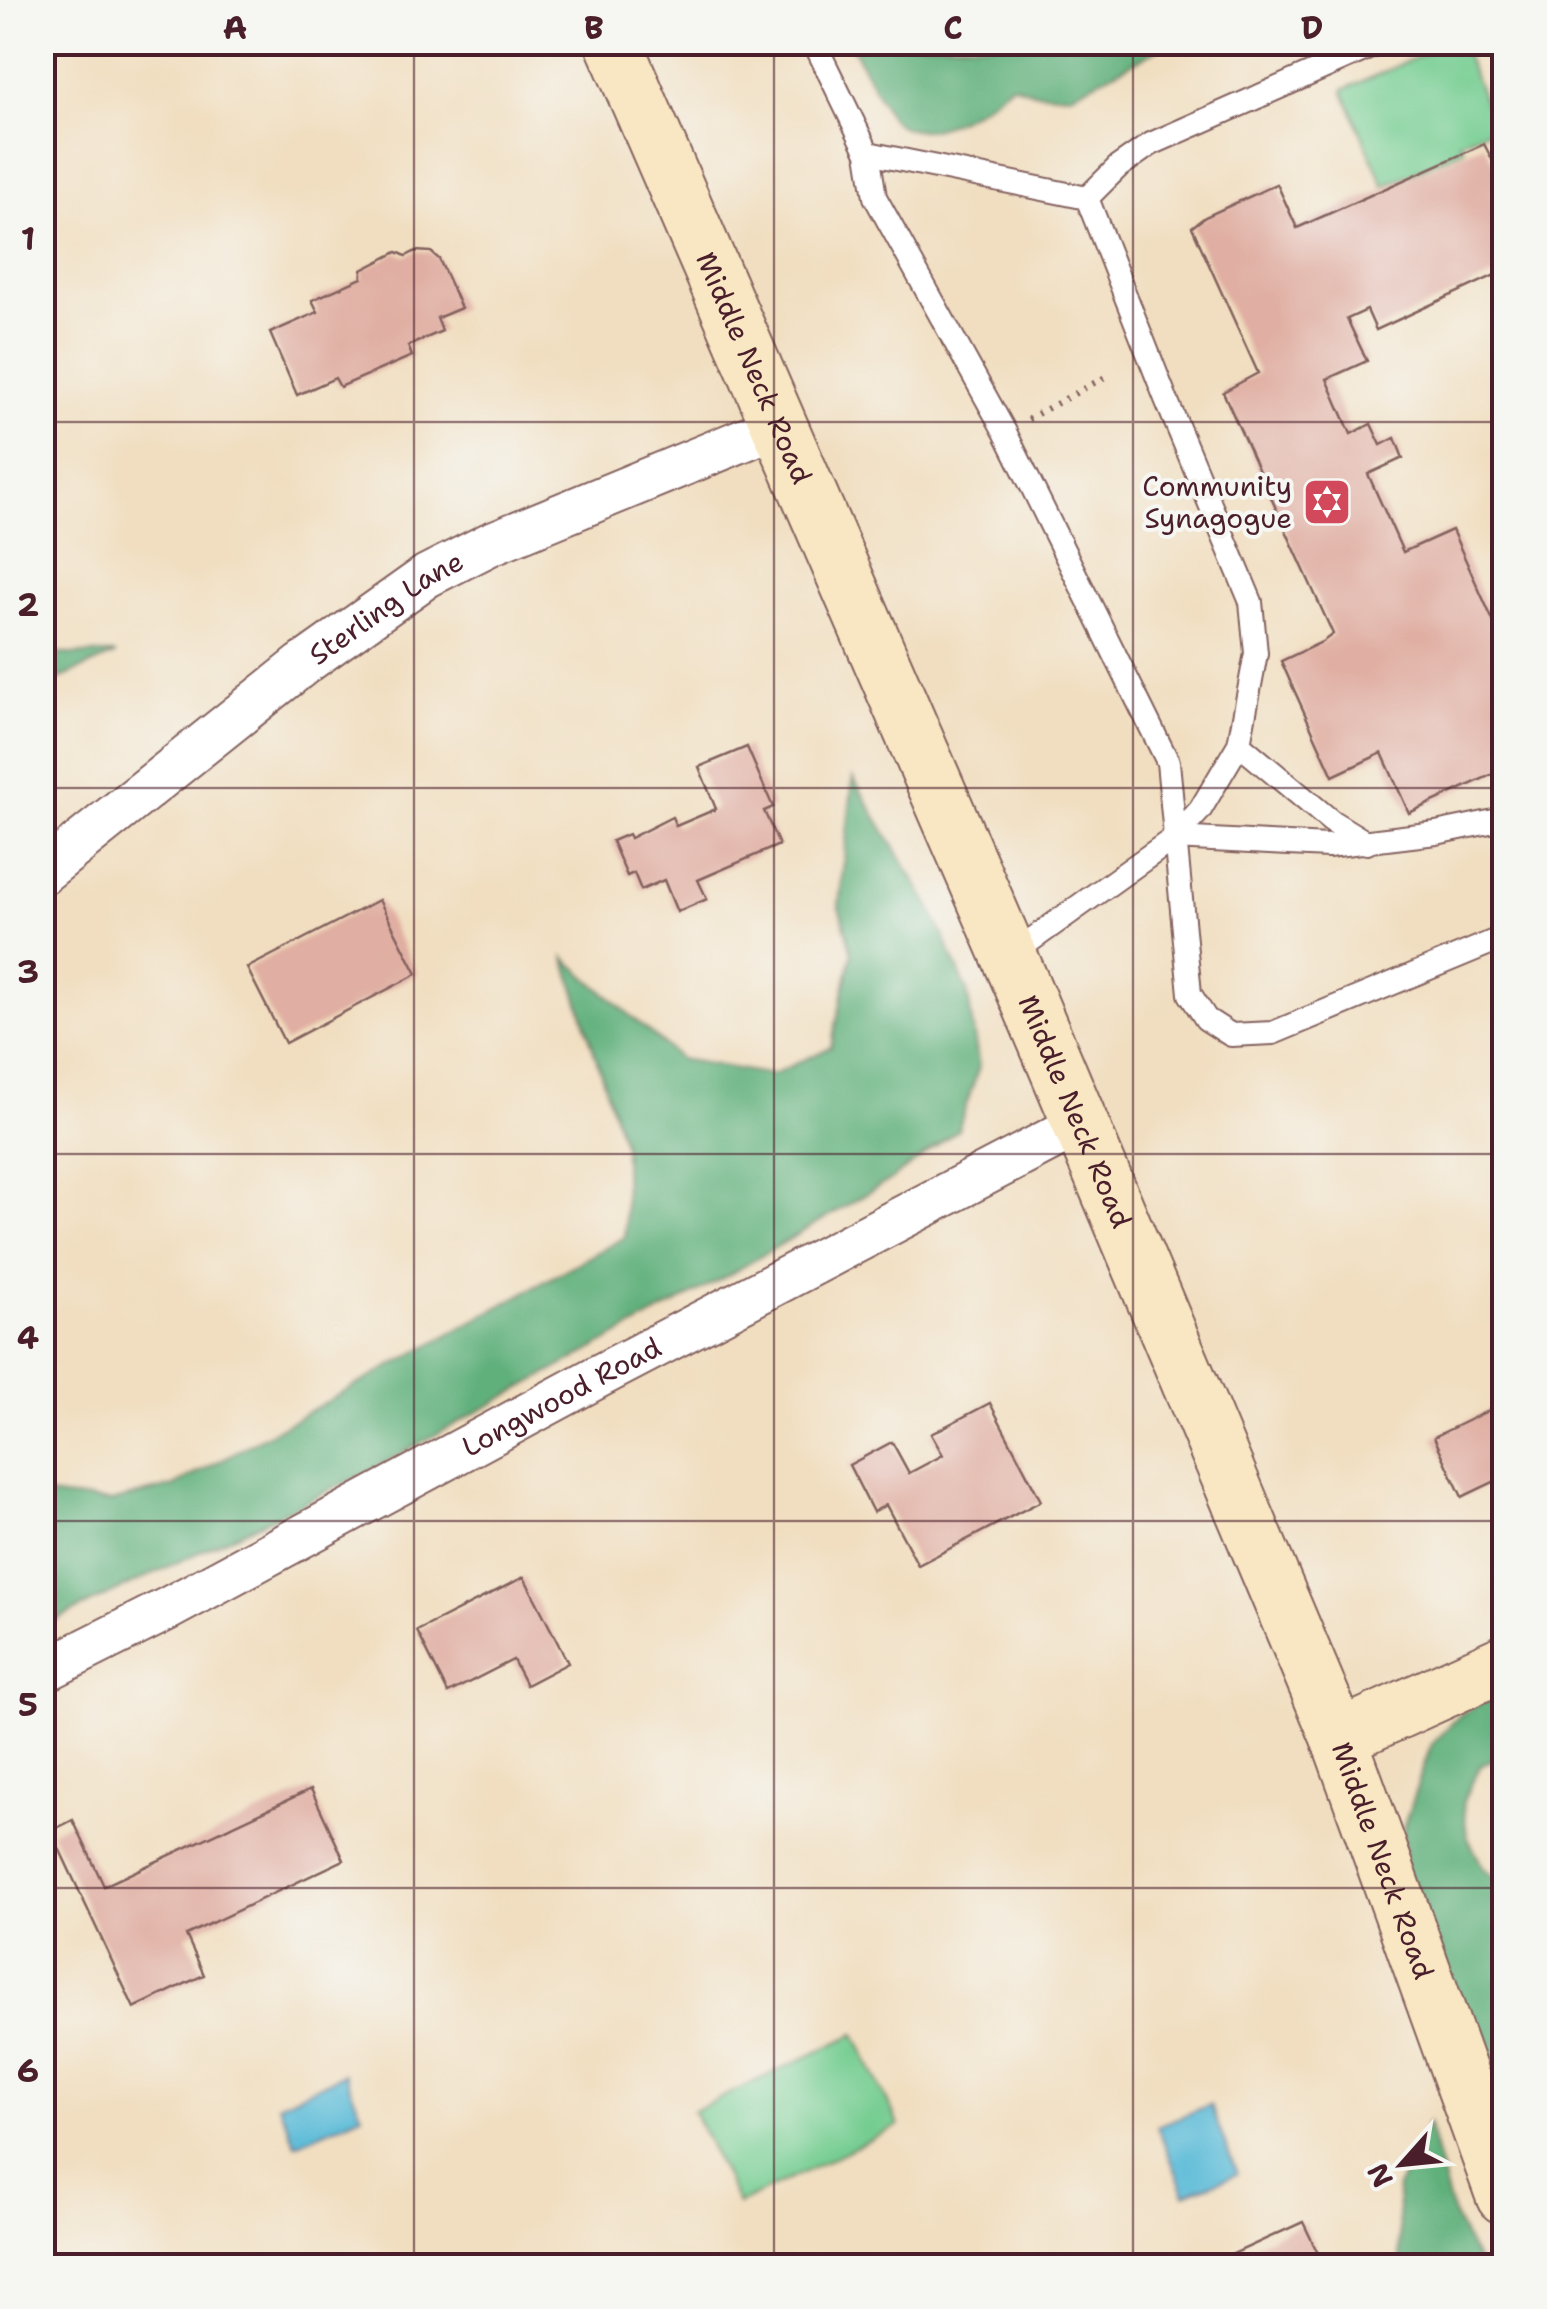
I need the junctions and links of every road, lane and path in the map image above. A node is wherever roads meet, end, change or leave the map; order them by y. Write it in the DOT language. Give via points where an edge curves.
graph roads {
  1 [pos="814,42"];
  2 [pos="1382,42"];
  3 [pos="622,49"];
  4 [pos="868,153"];
  5 [pos="1087,198"];
  6 [pos="1109,374"];
  7 [pos="777,426"];
  8 [pos="1005,432"];
  9 [pos="1239,744"];
  10 [pos="1504,819"];
  11 [pos="1174,838"];
  12 [pos="1368,842"];
  13 [pos="42,874"];
  14 [pos="1504,937"];
  15 [pos="1009,956"];
  16 [pos="1079,1125"];
  17 [pos="1504,1663"];
  18 [pos="42,1672"];
  19 [pos="1338,1738"];
  20 [pos="1504,2196"];
  1 -- 4 [label="lane"];
  2 -- 5 [label="lane" via="1151,144"];
  3 -- 7 [label="main road, Middle Neck Road"];
  4 -- 5 [label="lane"];
  4 -- 8 [label="lane" via="875,197"];
  5 -- 9 [label="lane" via="1250,602 1256,652"];
  6 -- 8 [label="path"];
  7 -- 13 [label="street, Sterling Lane" via="426,576 302,665"];
  7 -- 15 [label="main road, Middle Neck Road"];
  8 -- 11 [label="lane" via="1168,762"];
  9 -- 11 [label="lane" via="1200,810"];
  9 -- 12 [label="lane" via="1331,821"];
  10 -- 12 [label="lane"];
  11 -- 12 [label="lane"];
  11 -- 14 [label="lane" via="1190,994 1206,1019 1230,1034 1273,1033"];
  11 -- 15 [label="lane"];
  15 -- 16 [label="main road, Middle Neck Road"];
  16 -- 18 [label="street, Longwood Road"];
  16 -- 19 [label="main road, Middle Neck Road"];
  17 -- 19 [label="main road"];
  19 -- 20 [label="main road, Middle Neck Road"];
}
